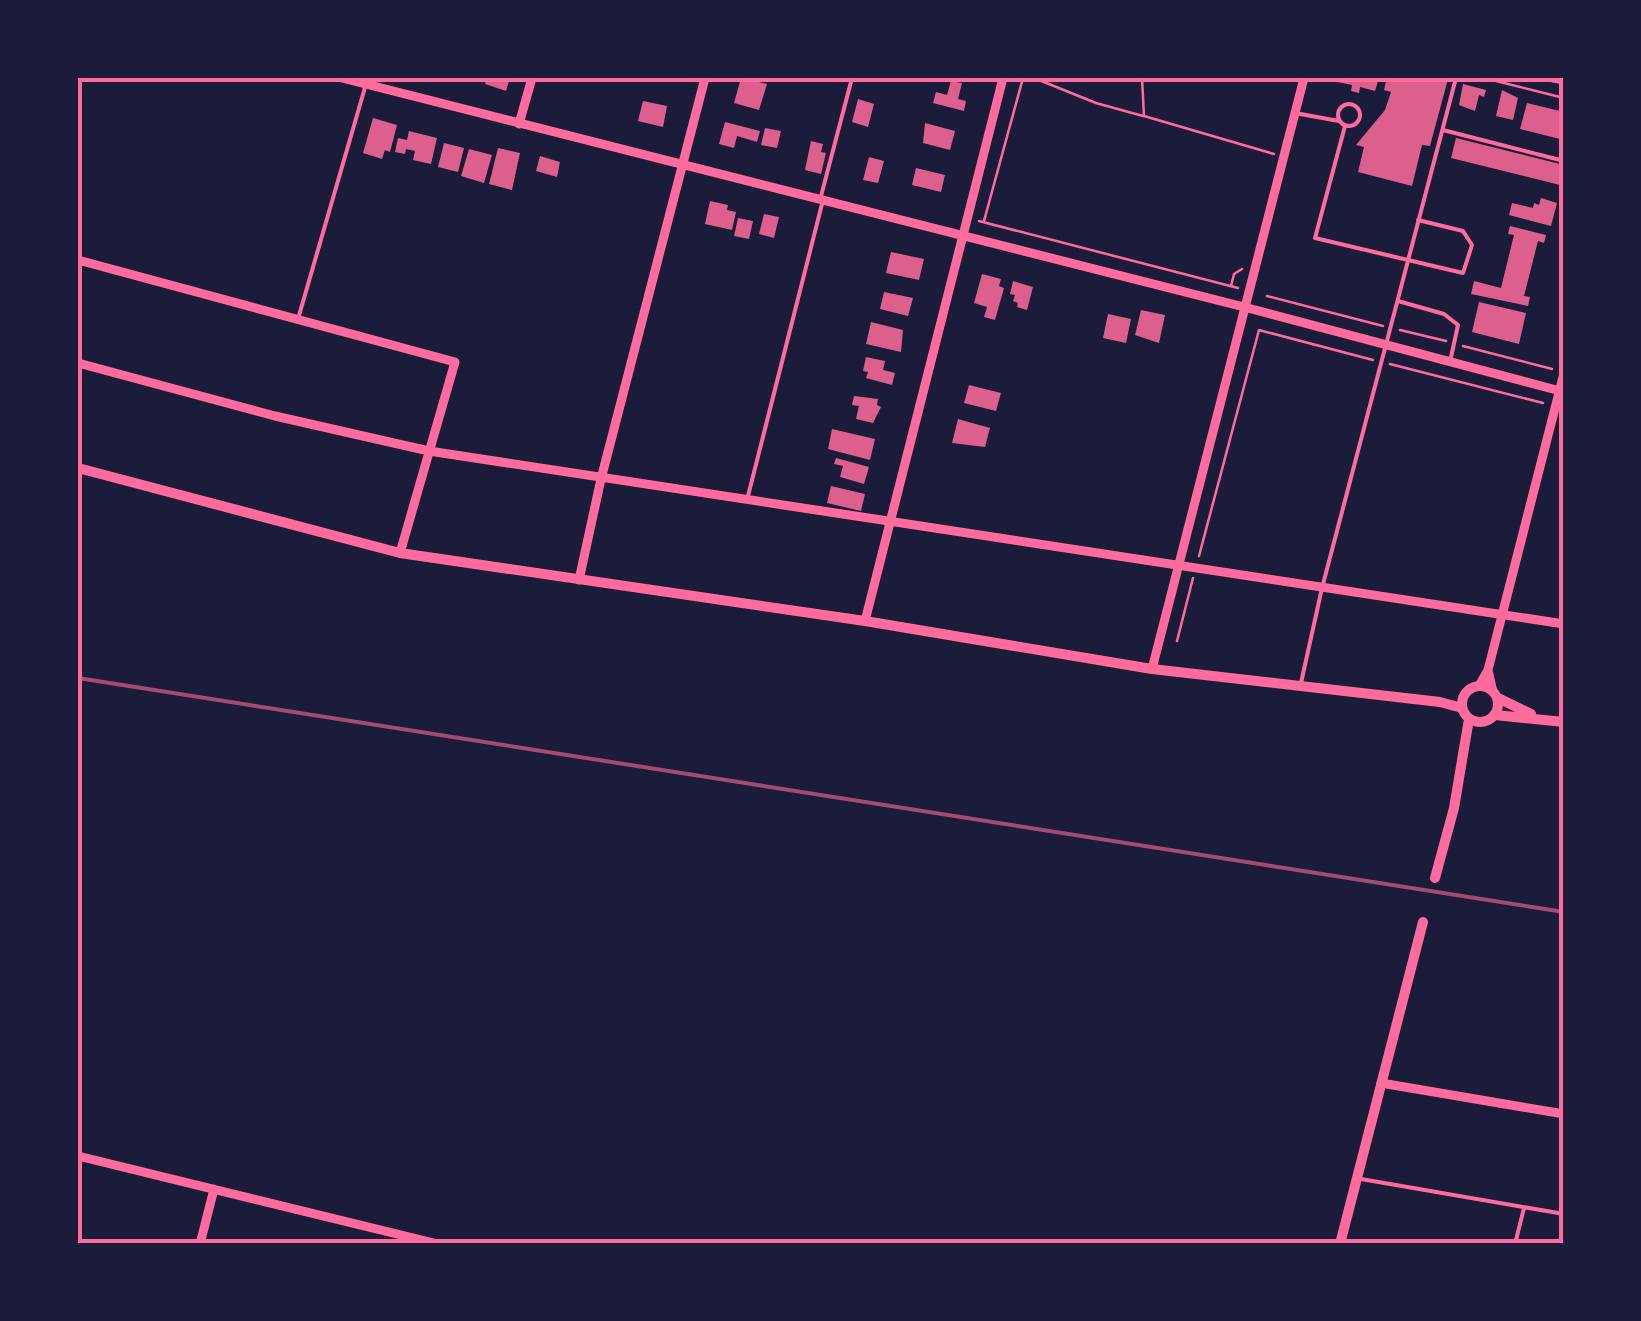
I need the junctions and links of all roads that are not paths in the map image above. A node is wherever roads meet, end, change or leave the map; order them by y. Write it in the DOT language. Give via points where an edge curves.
graph roads {
  1 [pos="342,78"];
  2 [pos="532,78"];
  3 [pos="705,78"];
  4 [pos="852,78"];
  5 [pos="1003,78"];
  6 [pos="1304,78"];
  7 [pos="1456,78"];
  8 [pos="1554,78"];
  9 [pos="1564,80"];
  10 [pos="366,84"];
  11 [pos="1295,112"];
  12 [pos="1339,121"];
  13 [pos="519,124"];
  14 [pos="1345,126"];
  15 [pos="1443,130"];
  16 [pos="1564,161"];
  17 [pos="682,164"];
  18 [pos="822,200"];
  19 [pos="1418,220"];
  20 [pos="963,236"];
  21 [pos="78,260"];
  22 [pos="1408,260"];
  23 [pos="1398,302"];
  24 [pos="1244,307"];
  25 [pos="298,320"];
  26 [pos="1386,345"];
  27 [pos="1450,362"];
  28 [pos="78,363"];
  29 [pos="1564,373"];
  30 [pos="1561,392"];
  31 [pos="430,451"];
  32 [pos="78,468"];
  33 [pos="601,479"];
  34 [pos="746,501"];
  35 [pos="889,523"];
  36 [pos="400,553"];
  37 [pos="1178,566"];
  38 [pos="578,580"];
  39 [pos="1322,588"];
  40 [pos="1501,615"];
  41 [pos="864,621"];
  42 [pos="1564,624"];
  43 [pos="1152,669"];
  44 [pos="1488,670"];
  45 [pos="1479,686"];
  46 [pos="1300,688"];
  47 [pos="1495,695"];
  48 [pos="1465,708"];
  49 [pos="1536,716"];
  50 [pos="1491,718"];
  51 [pos="1564,722"];
  52 [pos="1468,738"];
  53 [pos="1435,878"];
  54 [pos="1424,922"];
  55 [pos="1380,1083"];
  56 [pos="1564,1114"];
  57 [pos="78,1156"];
  58 [pos="1356,1178"];
  59 [pos="214,1189"];
  60 [pos="1524,1208"];
  61 [pos="1564,1214"];
  62 [pos="200,1244"];
  63 [pos="438,1244"];
  64 [pos="1340,1244"];
  65 [pos="1515,1244"];
  1 -- 10 [label="street"];
  2 -- 13 [label="street"];
  3 -- 17 [label="street"];
  4 -- 18 [label="lane"];
  5 -- 20 [label="street"];
  6 -- 11 [label="street"];
  7 -- 15 [label="lane"];
  8 -- 9 [label="street"];
  10 -- 13 [label="street"];
  10 -- 25 [label="lane"];
  11 -- 12 [label="lane"];
  11 -- 24 [label="street"];
  12 -- 14 [label="lane"];
  12 -- 14 [label="lane" via="1340,107 1357,107 1358,121"];
  13 -- 17 [label="street"];
  14 -- 22 [label="lane" via="1315,238"];
  15 -- 16 [label="lane"];
  15 -- 19 [label="lane"];
  17 -- 18 [label="street"];
  17 -- 33 [label="street"];
  18 -- 20 [label="street"];
  18 -- 34 [label="lane"];
  19 -- 22 [label="lane"];
  19 -- 22 [label="lane" via="1463,230 1472,244 1463,273"];
  20 -- 24 [label="street"];
  20 -- 35 [label="street"];
  21 -- 25 [label="street"];
  22 -- 23 [label="lane"];
  23 -- 26 [label="lane"];
  23 -- 27 [label="lane" via="1444,314 1458,325"];
  24 -- 26 [label="street"];
  24 -- 37 [label="street"];
  25 -- 31 [label="street" via="456,362"];
  26 -- 27 [label="street"];
  26 -- 39 [label="lane"];
  27 -- 30 [label="street"];
  28 -- 31 [label="street"];
  29 -- 30 [label="street"];
  30 -- 40 [label="street"];
  31 -- 33 [label="street"];
  31 -- 36 [label="street"];
  32 -- 36 [label="street"];
  33 -- 34 [label="street"];
  33 -- 38 [label="street"];
  34 -- 35 [label="street"];
  35 -- 37 [label="street"];
  35 -- 41 [label="street"];
  36 -- 38 [label="street"];
  37 -- 39 [label="street"];
  37 -- 43 [label="street"];
  38 -- 41 [label="street"];
  39 -- 40 [label="street"];
  39 -- 46 [label="lane"];
  40 -- 42 [label="street"];
  40 -- 44 [label="street"];
  41 -- 43 [label="street"];
  43 -- 46 [label="street"];
  44 -- 45 [label="street"];
  44 -- 47 [label="street"];
  45 -- 47 [label="street"];
  45 -- 48 [label="street"];
  46 -- 48 [label="street"];
  47 -- 49 [label="street"];
  47 -- 50 [label="street"];
  48 -- 50 [label="street"];
  48 -- 52 [label="street"];
  49 -- 50 [label="street"];
  49 -- 51 [label="street"];
  50 -- 52 [label="street"];
  52 -- 53 [label="street"];
  54 -- 55 [label="street"];
  55 -- 56 [label="street"];
  55 -- 58 [label="street"];
  57 -- 59 [label="street"];
  58 -- 60 [label="lane"];
  58 -- 64 [label="street"];
  59 -- 62 [label="street"];
  59 -- 63 [label="street"];
  60 -- 61 [label="lane"];
  60 -- 65 [label="lane"];
}
